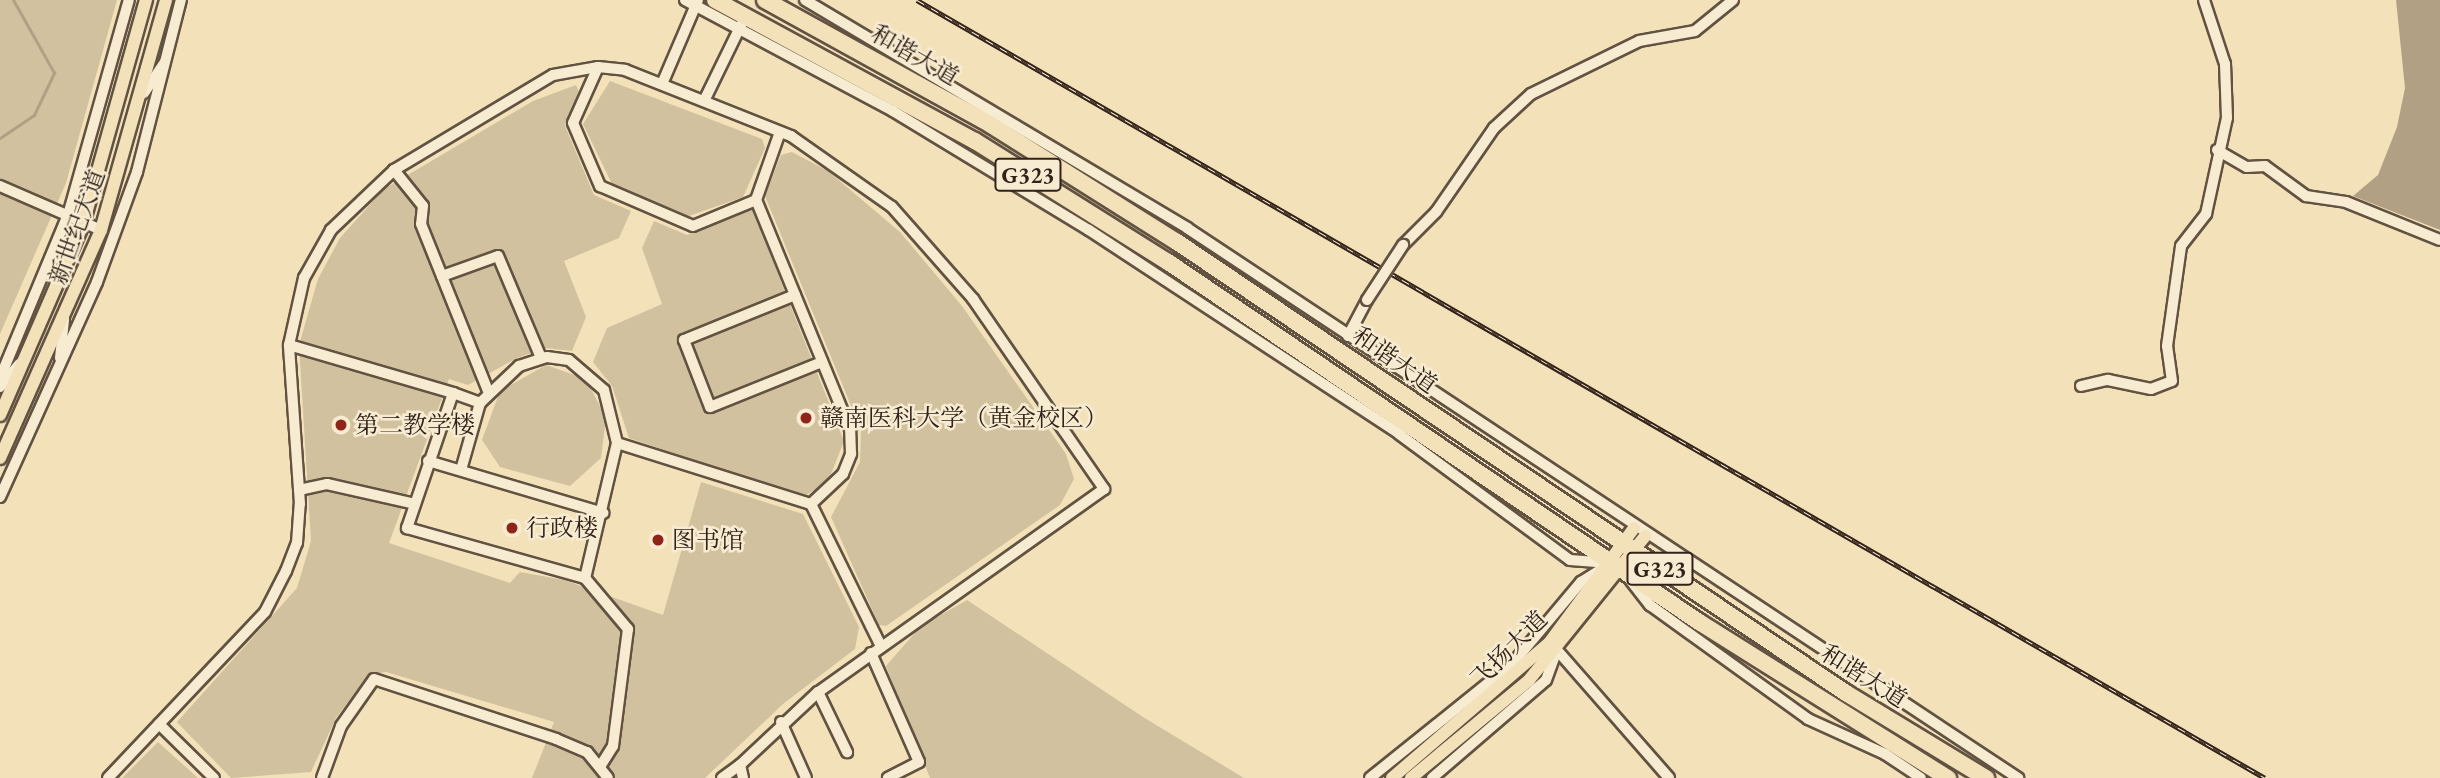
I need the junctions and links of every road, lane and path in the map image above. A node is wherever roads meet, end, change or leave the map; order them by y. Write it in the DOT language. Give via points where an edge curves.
graph roads {
  1 [pos="129,0"];
  2 [pos="146,0"];
  3 [pos="166,0"];
  4 [pos="181,0"];
  5 [pos="715,0"];
  6 [pos="765,0"];
  7 [pos="805,0"];
  8 [pos="1733,0"];
  9 [pos="2204,0"];
  10 [pos="693,2"];
  11 [pos="742,22"];
  12 [pos="169,54"];
  13 [pos="597,67"];
  14 [pos="110,77"];
  15 [pos="662,84"];
  16 [pos="144,93"];
  17 [pos="704,101"];
  18 [pos="780,132"];
  19 [pos="112,134"];
  20 [pos="2217,150"];
  21 [pos="394,170"];
  22 [pos="0,186"];
  23 [pos="756,200"];
  24 [pos="68,215"];
  25 [pos="83,224"];
  26 [pos="101,230"];
  27 [pos="2440,240"];
  28 [pos="442,276"];
  29 [pos="795,295"];
  30 [pos="64,320"];
  31 [pos="1348,336"];
  32 [pos="289,345"];
  33 [pos="27,354"];
  34 [pos="541,358"];
  35 [pos="822,362"];
  36 [pos="59,368"];
  37 [pos="0,378"];
  38 [pos="2081,386"];
  39 [pos="0,387"];
  40 [pos="488,391"];
  41 [pos="453,393"];
  42 [pos="481,403"];
  43 [pos="0,415"];
  44 [pos="617,443"];
  45 [pos="0,458"];
  46 [pos="428,461"];
  47 [pos="461,470"];
  48 [pos="299,490"];
  49 [pos="0,497"];
  50 [pos="811,503"];
  51 [pos="415,504"];
  52 [pos="603,513"];
  53 [pos="1634,528"];
  54 [pos="1645,536"];
  55 [pos="1630,547"];
  56 [pos="1570,561"];
  57 [pos="1617,567"];
  58 [pos="586,578"];
  59 [pos="1581,582"];
  60 [pos="880,644"];
  61 [pos="1557,650"];
  62 [pos="871,653"];
  63 [pos="818,692"];
  64 [pos="781,722"];
  65 [pos="159,724"];
  66 [pos="848,752"];
  67 [pos="740,765"];
  68 [pos="600,767"];
  69 [pos="108,778"];
  70 [pos="214,778"];
  71 [pos="322,778"];
  72 [pos="608,778"];
  73 [pos="722,778"];
  74 [pos="743,778"];
  75 [pos="806,778"];
  76 [pos="888,778"];
  77 [pos="1370,778"];
  78 [pos="1392,778"];
  79 [pos="1411,778"];
  80 [pos="1432,778"];
  81 [pos="1669,778"];
  82 [pos="1921,778"];
  83 [pos="1948,778"];
  84 [pos="1986,778"];
  85 [pos="2018,778"];
  1 -- 14 [label="street"];
  2 -- 19 [label="main road, 新世纪大道"];
  3 -- 16 [label="main road, 新世纪大道"];
  4 -- 12 [label="street"];
  5 -- 11 [label="highway, 和谐大道 / G323"];
  6 -- 55 [label="highway, 和谐大道 / G323" via="991,125 1142,220"];
  7 -- 31 [label="street" via="1005,115"];
  8 -- 31 [label="street, bridge" via="1695,31 1639,41 1523,100 1488,136 1436,212 1403,244"];
  9 -- 20 [label="street" via="2227,86"];
  10 -- 11 [label="street"];
  10 -- 15 [label="street"];
  11 -- 17 [label="street"];
  11 -- 56 [label="street" via="1089,230 1399,433"];
  11 -- 57 [label="highway, 和谐大道 / G323" via="975,141 1329,369"];
  12 -- 16 [label="street"];
  12 -- 36 [label="street" via="137,172"];
  13 -- 15 [label="street"];
  13 -- 21 [label="street" via="553,75"];
  13 -- 23 [label="street" via="573,123 600,187 693,226"];
  14 -- 19 [label="street"];
  14 -- 24 [label="street"];
  15 -- 17 [label="street"];
  16 -- 26 [label="main road, 新世纪大道"];
  17 -- 18 [label="street"];
  18 -- 23 [label="street"];
  18 -- 60 [label="street" via="847,172 925,239 1104,489"];
  19 -- 25 [label="main road, 新世纪大道"];
  20 -- 27 [label="street" via="2247,167 2265,166 2306,196 2346,202"];
  20 -- 38 [label="street" via="2206,214 2181,247 2167,346 2172,381 2151,389 2108,380"];
  21 -- 28 [label="street" via="423,206 421,224"];
  21 -- 32 [label="street" via="331,230 304,278"];
  22 -- 24 [label="street"];
  23 -- 29 [label="street"];
  24 -- 25 [label="street"];
  24 -- 37 [label="street"];
  25 -- 26 [label="street"];
  25 -- 33 [label="main road, 新世纪大道"];
  26 -- 30 [label="main road, 新世纪大道"];
  28 -- 34 [label="street" via="498,256"];
  28 -- 40 [label="street"];
  29 -- 35 [label="street"];
  29 -- 35 [label="street" via="684,340 710,407"];
  30 -- 36 [label="street"];
  30 -- 45 [label="main road, 新世纪大道"];
  31 -- 53 [label="street"];
  32 -- 41 [label="street"];
  32 -- 48 [label="street"];
  33 -- 39 [label="street"];
  33 -- 43 [label="main road, 新世纪大道"];
  34 -- 40 [label="street"];
  34 -- 44 [label="street" via="569,360 591,372 611,405"];
  35 -- 50 [label="street" via="850,429 851,454 834,487"];
  36 -- 49 [label="street"];
  40 -- 42 [label="street"];
  41 -- 42 [label="street"];
  41 -- 46 [label="street"];
  42 -- 47 [label="street"];
  44 -- 50 [label="street"];
  44 -- 52 [label="street"];
  46 -- 47 [label="street"];
  46 -- 51 [label="street"];
  47 -- 52 [label="street"];
  48 -- 51 [label="street" via="327,484"];
  48 -- 65 [label="street" via="297,543 265,612"];
  50 -- 60 [label="street"];
  51 -- 58 [label="street" via="407,528"];
  52 -- 58 [label="street"];
  53 -- 54 [label="street"];
  53 -- 55 [label="main road, 飞扬大道"];
  54 -- 55 [label="main road, 飞扬大道"];
  54 -- 85 [label="street"];
  55 -- 57 [label="main road, 飞扬大道"];
  55 -- 84 [label="highway, 和谐大道 / G323"];
  56 -- 57 [label="street"];
  56 -- 59 [label="street"];
  57 -- 59 [label="street"];
  57 -- 61 [label="main road, 飞扬大道"];
  57 -- 78 [label="main road, 飞扬大道" via="1522,671"];
  57 -- 82 [label="street" via="1650,605 1808,719 1885,754"];
  57 -- 83 [label="highway, G323"];
  58 -- 68 [label="street" via="628,629 614,746"];
  59 -- 77 [label="street" via="1513,663"];
  60 -- 62 [label="street"];
  61 -- 79 [label="main road, 飞扬大道"];
  61 -- 80 [label="street" via="1546,680"];
  61 -- 81 [label="street"];
  62 -- 63 [label="street"];
  62 -- 76 [label="street" via="919,762"];
  63 -- 64 [label="street"];
  63 -- 66 [label="street"];
  64 -- 67 [label="street"];
  64 -- 75 [label="street"];
  65 -- 69 [label="street"];
  65 -- 70 [label="street"];
  67 -- 73 [label="street"];
  67 -- 74 [label="street"];
  68 -- 71 [label="street" via="587,752 556,739 374,679 341,726"];
  68 -- 72 [label="street"];
}
